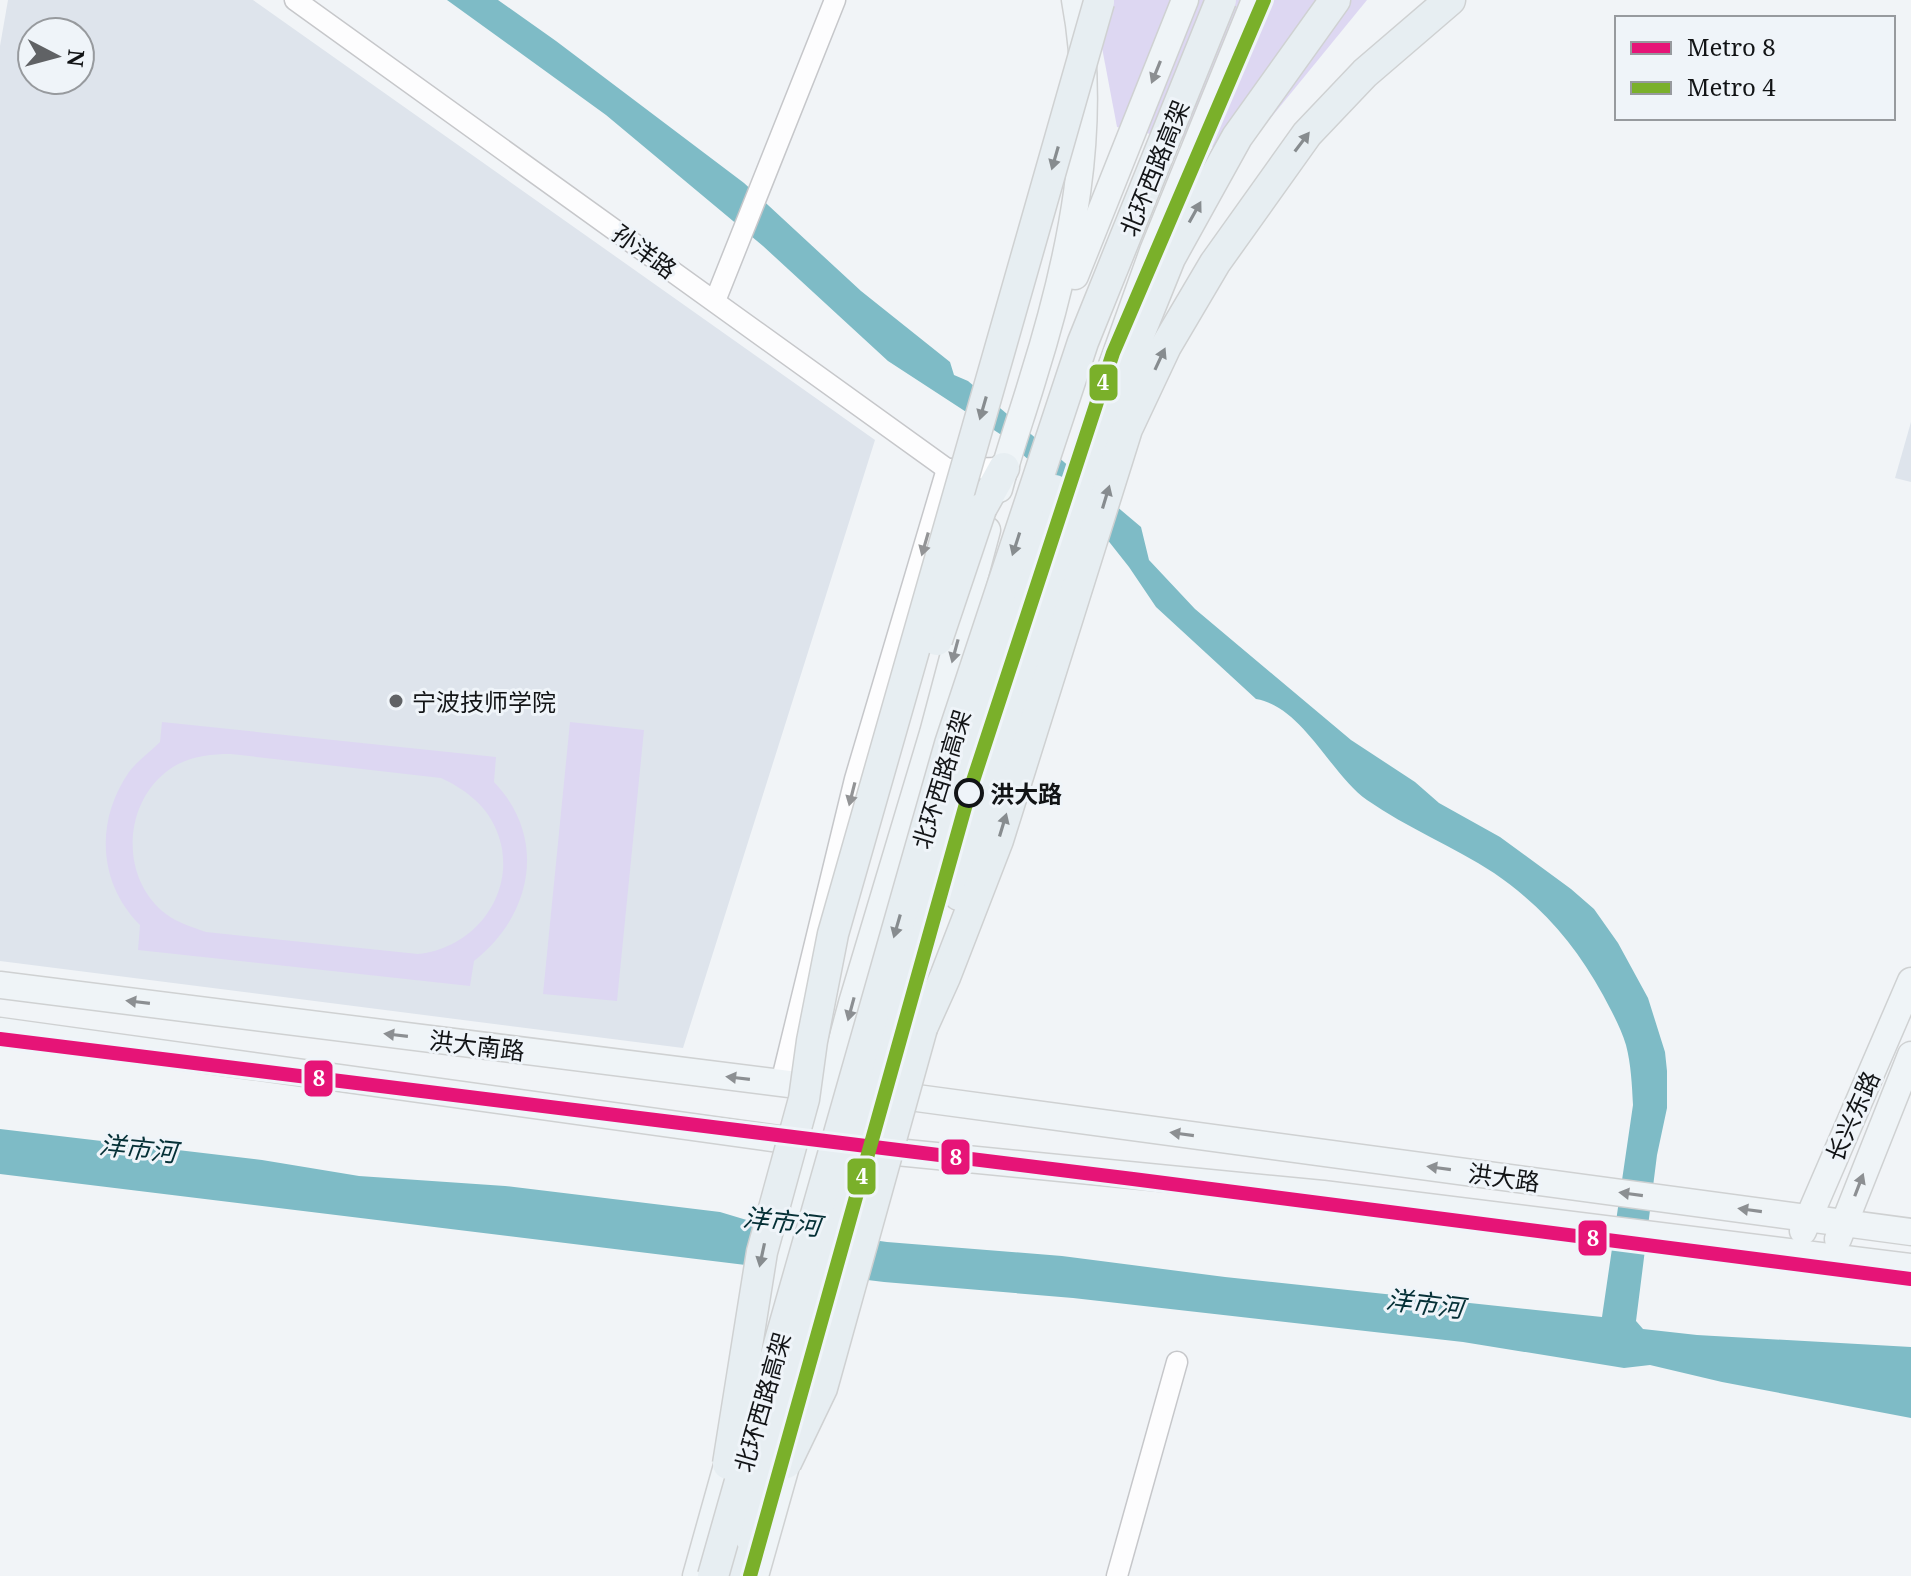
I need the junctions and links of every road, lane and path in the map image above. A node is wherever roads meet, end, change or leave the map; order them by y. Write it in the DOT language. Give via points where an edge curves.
graph roads {
  1 [pos="295,0"];
  2 [pos="835,0"];
  3 [pos="1075,0"];
  4 [pos="1099,0"];
  5 [pos="1185,0"];
  6 [pos="1221,0"];
  7 [pos="1242,0"];
  8 [pos="1255,0"];
  9 [pos="1335,0"];
  10 [pos="1416,0"];
  11 [pos="1450,0"];
  12 [pos="1365,73"];
  13 [pos="715,301"];
  14 [pos="1034,375"];
  15 [pos="1004,468"];
  16 [pos="947,469"];
  17 [pos="1911,981"];
  18 [pos="0,985"];
  19 [pos="922,1028"];
  20 [pos="0,1031"];
  21 [pos="1911,1055"];
  22 [pos="805,1091"];
  23 [pos="887,1094"];
  24 [pos="954,1103"];
  25 [pos="815,1144"];
  26 [pos="872,1150"];
  27 [pos="1807,1218"];
  28 [pos="1844,1223"];
  29 [pos="1911,1232"];
  30 [pos="1797,1253"];
  31 [pos="1831,1257"];
  32 [pos="1911,1267"];
  33 [pos="1177,1362"];
  34 [pos="750,1537"];
  35 [pos="696,1576"];
  36 [pos="713,1576"];
  37 [pos="739,1576"];
  38 [pos="755,1576"];
  39 [pos="1117,1576"];
  1 -- 13 [label="street, 孙洋路"];
  2 -- 13 [label="street"];
  3 -- 14 [label="main road" via="1082,37 1080,180"];
  4 -- 22 [label="highway, one-way, bridge" via="837,919"];
  5 -- 14 [label="main road, one-way"];
  6 -- 36 [label="highway, 北环西路高架, one-way, bridge" via="1083,342 950,744"];
  7 -- 34 [label="highway, 北环西路高架, bridge" via="1101,346 949,830"];
  8 -- 23 [label="main road" via="1153,251 1031,601"];
  19 -- 9 [label="highway, one-way" via="985,797 1120,380 1170,258 1237,137"];
  10 -- 12 [label="highway"];
  11 -- 12 [label="highway"];
  19 -- 12 [label="highway, one-way" via="998,840 1127,429 1166,346 1215,263 1307,134"];
  13 -- 16 [label="street, 孙洋路"];
  14 -- 15 [label="main road"];
  15 -- 16 [label="street"];
  15 -- 22 [label="highway, bridge" via="981,509 941,625"];
  15 -- 22 [label="main road, one-way" via="933,733 852,1003"];
  16 -- 22 [label="street, one-way" via="855,779"];
  17 -- 27 [label="main road, 长兴东路"];
  22 -- 18 [label="main road, 洪大南路, one-way"];
  19 -- 34 [label="highway, bridge" via="822,1388"];
  20 -- 25 [label="main road"];
  28 -- 21 [label="main road, 长兴东路, one-way"];
  22 -- 23 [label="main road, 洪大南路"];
  22 -- 25 [label="main road"];
  22 -- 36 [label="highway, one-way, bridge" via="762,1252"];
  23 -- 24 [label="main road, 洪大南路"];
  23 -- 26 [label="main road"];
  27 -- 24 [label="main road, 洪大路, one-way"];
  25 -- 26 [label="main road"];
  25 -- 35 [label="main road"];
  26 -- 30 [label="main road, 洪大路" via="1323,1194"];
  26 -- 38 [label="main road"];
  27 -- 28 [label="main road, 洪大路"];
  27 -- 30 [label="main road, 长兴东路"];
  28 -- 29 [label="main road, 洪大路"];
  28 -- 31 [label="main road, 长兴东路"];
  30 -- 31 [label="main road, 洪大路"];
  31 -- 32 [label="main road, 洪大路"];
  33 -- 39 [label="street"];
  34 -- 37 [label="highway, 北环西路高架"];
}
